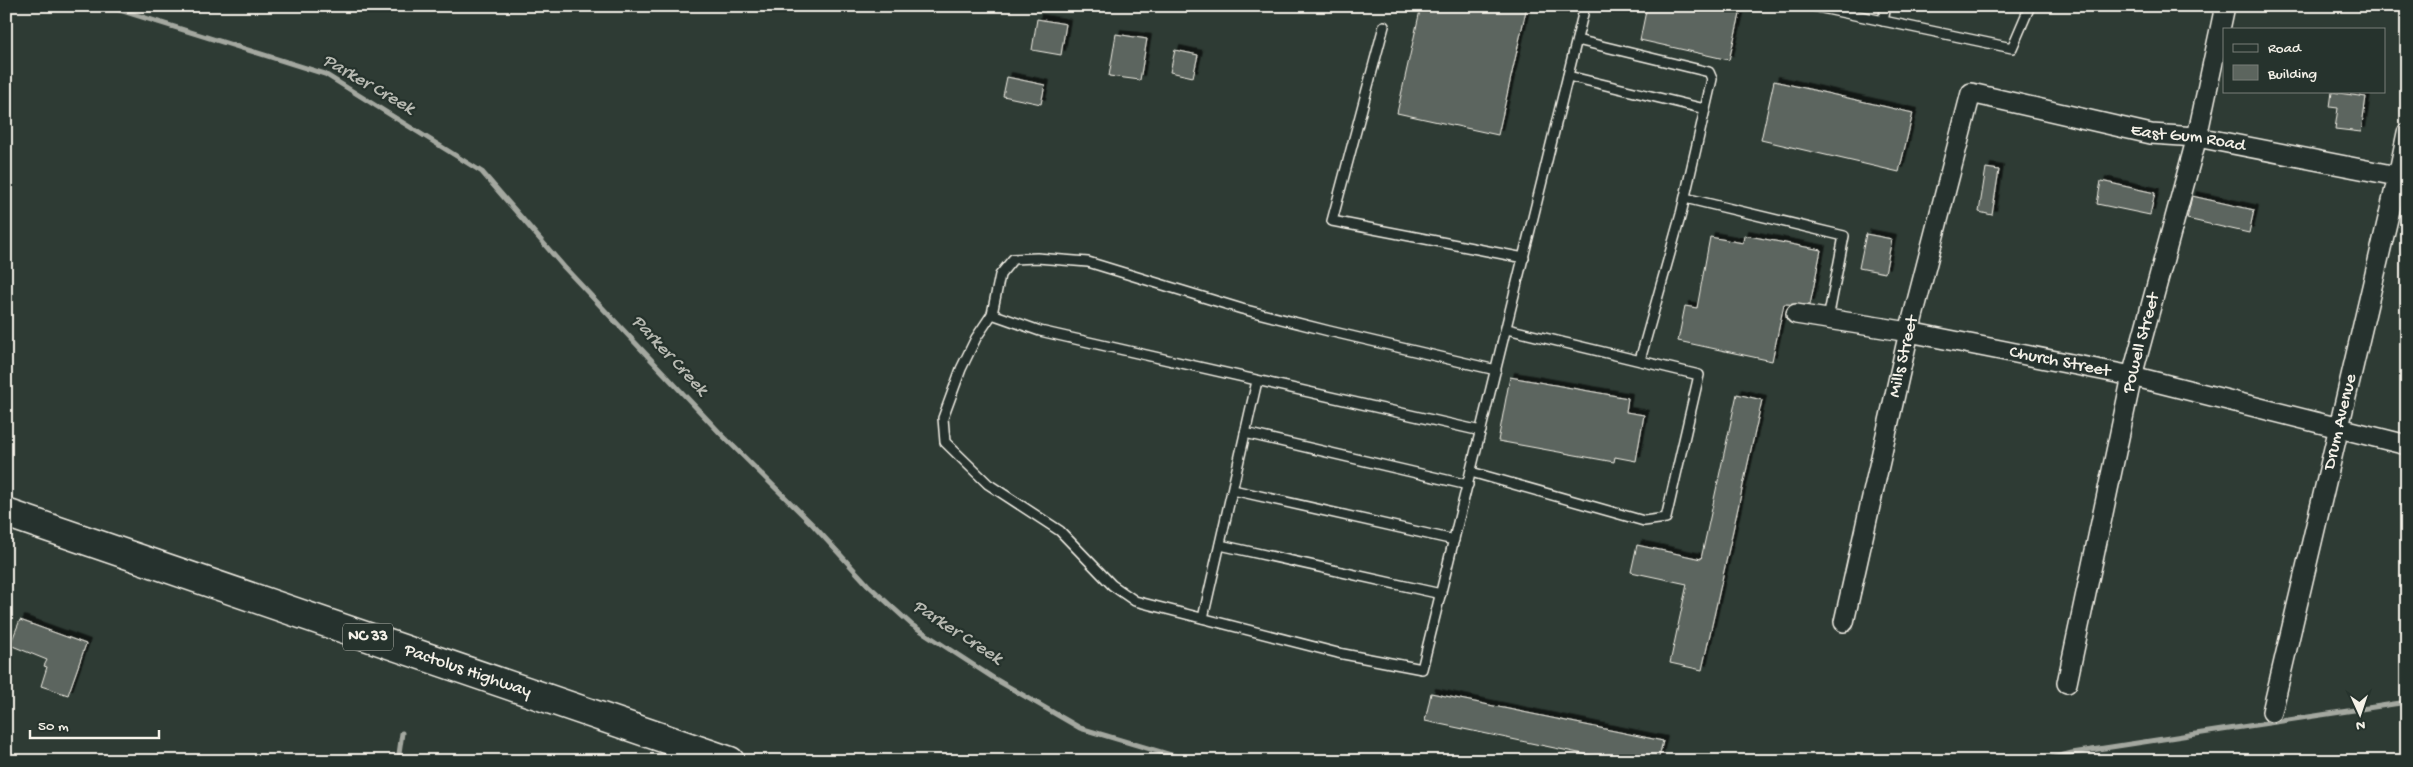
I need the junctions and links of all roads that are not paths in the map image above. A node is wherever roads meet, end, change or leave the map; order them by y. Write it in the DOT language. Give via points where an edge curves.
graph roads {
  1 [pos="1585,6"];
  2 [pos="1812,6"];
  3 [pos="1886,6"];
  4 [pos="2030,6"];
  5 [pos="2224,6"];
  6 [pos="1883,22"];
  7 [pos="1384,26"];
  8 [pos="1577,40"];
  9 [pos="1568,76"];
  10 [pos="1971,93"];
  11 [pos="1705,109"];
  12 [pos="2407,133"];
  13 [pos="2197,137"];
  14 [pos="2403,177"];
  15 [pos="1685,198"];
  16 [pos="1524,258"];
  17 [pos="992,314"];
  18 [pos="1796,314"];
  19 [pos="1828,319"];
  20 [pos="1507,328"];
  21 [pos="1909,332"];
  22 [pos="1640,360"];
  23 [pos="1496,370"];
  24 [pos="2132,376"];
  25 [pos="1257,382"];
  26 [pos="2338,428"];
  27 [pos="1481,431"];
  28 [pos="1246,433"];
  29 [pos="2407,445"];
  30 [pos="1471,472"];
  31 [pos="1468,485"];
  32 [pos="1232,490"];
  33 [pos="6,513"];
  34 [pos="1454,540"];
  35 [pos="1220,545"];
  36 [pos="1441,594"];
  37 [pos="1203,618"];
  38 [pos="1844,622"];
  39 [pos="2067,683"];
  40 [pos="2272,712"];
  41 [pos="730,761"];
  1 -- 8 [label="lane"];
  2 -- 6 [label="lane"];
  3 -- 6 [label="lane"];
  4 -- 6 [label="lane" via="2012,48"];
  5 -- 13 [label="street, Powell Street"];
  7 -- 16 [label="lane" via="1332,221"];
  8 -- 9 [label="lane"];
  8 -- 11 [label="lane" via="1709,72 1712,80"];
  9 -- 11 [label="lane"];
  9 -- 16 [label="lane"];
  10 -- 13 [label="street, East Gum Road" via="2151,134"];
  10 -- 21 [label="street, Mills Street"];
  11 -- 15 [label="lane"];
  12 -- 14 [label="street, Drum Avenue"];
  13 -- 14 [label="street, East Gum Road"];
  13 -- 24 [label="street, Powell Street"];
  14 -- 26 [label="street, Drum Avenue"];
  15 -- 19 [label="lane" via="1844,236"];
  15 -- 22 [label="lane"];
  16 -- 20 [label="lane"];
  17 -- 23 [label="lane" via="1000,275 1013,259 1088,262 1262,314"];
  17 -- 25 [label="lane" via="1040,332"];
  17 -- 37 [label="lane" via="976,338 958,377 943,418 945,442 988,484 1060,531 1112,585 1136,601"];
  18 -- 19 [label="street, Church Street"];
  19 -- 21 [label="street, Church Street"];
  20 -- 22 [label="lane"];
  20 -- 23 [label="lane"];
  21 -- 24 [label="street, Church Street"];
  21 -- 38 [label="street, Mills Street"];
  22 -- 30 [label="lane" via="1699,375 1666,518 1644,521"];
  23 -- 27 [label="lane"];
  24 -- 26 [label="street, Church Street"];
  24 -- 39 [label="street, Powell Street"];
  25 -- 27 [label="lane"];
  25 -- 28 [label="lane"];
  26 -- 29 [label="street, Church Street"];
  26 -- 40 [label="street, Drum Avenue"];
  27 -- 30 [label="lane"];
  28 -- 31 [label="lane"];
  28 -- 32 [label="lane"];
  30 -- 31 [label="lane"];
  31 -- 34 [label="lane"];
  32 -- 34 [label="lane"];
  32 -- 35 [label="lane"];
  33 -- 41 [label="main road, Pactolus Highway / NC 33"];
  34 -- 36 [label="lane"];
  35 -- 36 [label="lane"];
  35 -- 37 [label="lane"];
  36 -- 37 [label="lane" via="1422,669 1338,653"];
}
